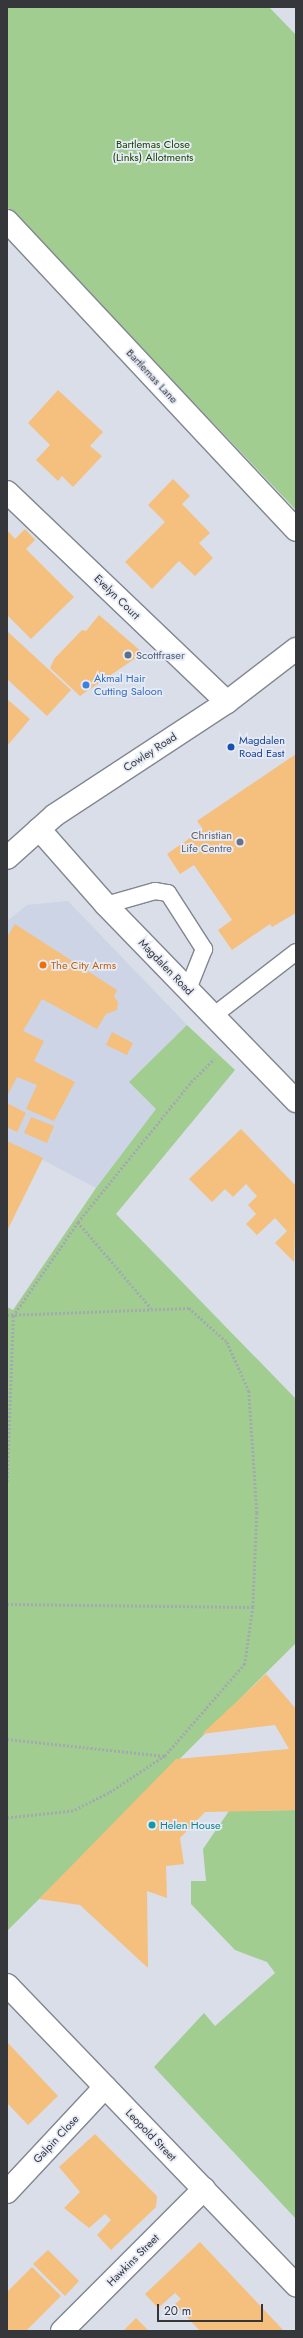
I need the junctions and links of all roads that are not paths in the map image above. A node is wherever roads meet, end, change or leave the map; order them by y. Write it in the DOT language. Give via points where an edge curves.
graph roads {
  1 [pos="7,221"];
  2 [pos="7,492"];
  3 [pos="296,530"];
  4 [pos="296,649"];
  5 [pos="227,702"];
  6 [pos="39,829"];
  7 [pos="7,858"];
  8 [pos="106,906"];
  9 [pos="296,952"];
  10 [pos="188,989"];
  11 [pos="213,1016"];
  12 [pos="296,1101"];
  13 [pos="7,1985"];
  14 [pos="105,2087"];
  15 [pos="204,2189"];
  16 [pos="7,2192"];
  17 [pos="296,2285"];
  18 [pos="62,2331"];
  1 -- 3 [label="street, Bartlemas Lane"];
  2 -- 5 [label="street, Evelyn Court"];
  4 -- 5 [label="street, Cowley Road"];
  5 -- 6 [label="street, Cowley Road"];
  6 -- 7 [label="street, Cowley Road"];
  6 -- 8 [label="street, Magdalen Road"];
  8 -- 10 [label="street, Magdalen Road"];
  8 -- 10 [label="lane" via="155,891 168,893 204,949"];
  9 -- 11 [label="lane"];
  10 -- 11 [label="street, Magdalen Road"];
  11 -- 12 [label="street, Magdalen Road"];
  13 -- 14 [label="street, Leopold Street"];
  14 -- 15 [label="street, Leopold Street"];
  14 -- 16 [label="street, Galpin Close"];
  15 -- 17 [label="street, Leopold Street"];
  15 -- 18 [label="street, Hawkins Street"];
}
